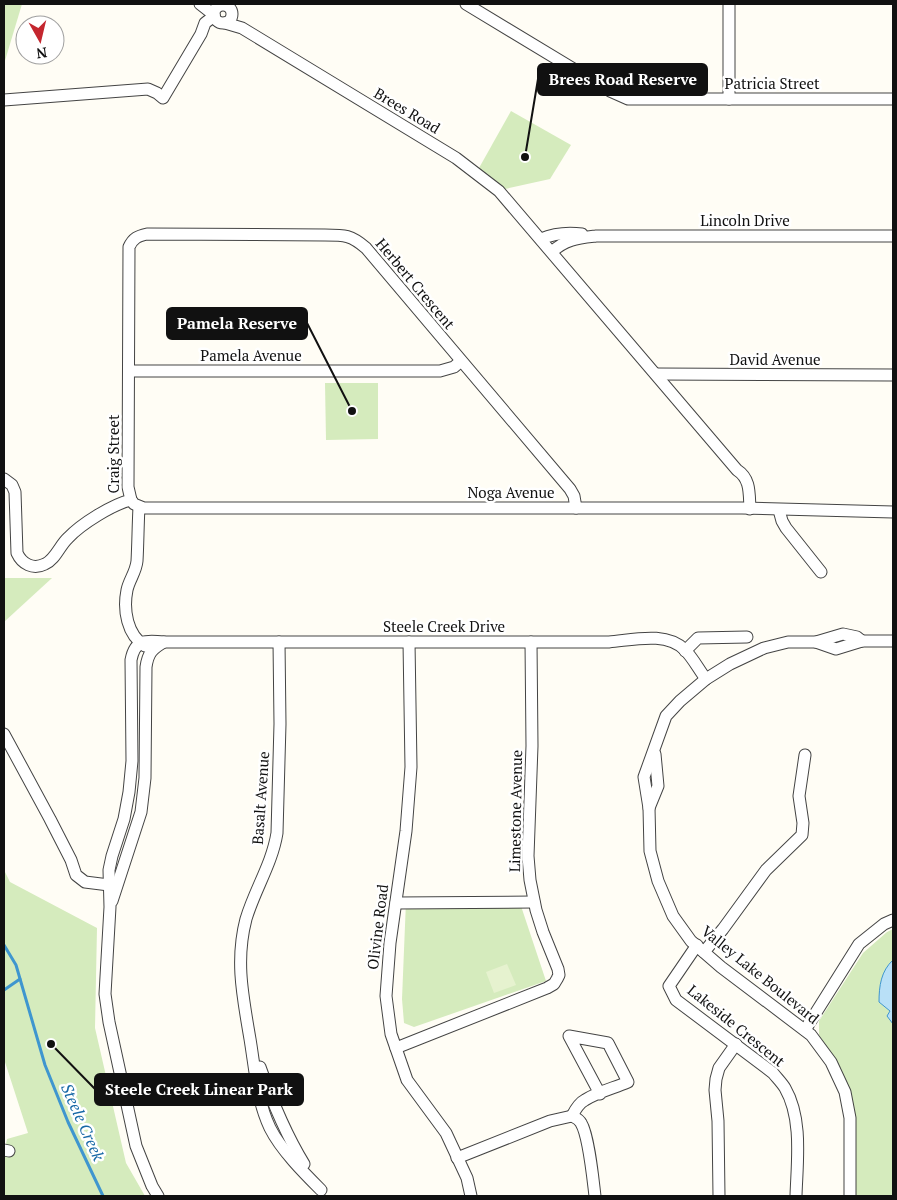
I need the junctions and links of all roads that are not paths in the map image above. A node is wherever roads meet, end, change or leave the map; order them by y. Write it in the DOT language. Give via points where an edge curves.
graph roads {
  1 [pos="200,4"];
  2 [pos="466,4"];
  3 [pos="729,4"];
  4 [pos="223,11"];
  5 [pos="729,99"];
  6 [pos="893,99"];
  7 [pos="4,100"];
  8 [pos="596,236"];
  9 [pos="893,236"];
  10 [pos="541,240"];
  11 [pos="129,247"];
  12 [pos="552,252"];
  13 [pos="461,361"];
  14 [pos="129,371"];
  15 [pos="656,374"];
  16 [pos="893,375"];
  17 [pos="4,480"];
  18 [pos="135,503"];
  19 [pos="576,508"];
  20 [pos="746,508"];
  21 [pos="780,510"];
  22 [pos="893,512"];
  23 [pos="821,572"];
  24 [pos="747,637"];
  25 [pos="893,641"];
  26 [pos="164,642"];
  27 [pos="279,642"];
  28 [pos="409,642"];
  29 [pos="531,642"];
  30 [pos="140,643"];
  31 [pos="151,649"];
  32 [pos="685,651"];
  33 [pos="706,679"];
  34 [pos="4,734"];
  35 [pos="805,755"];
  36 [pos="109,885"];
  37 [pos="534,902"];
  38 [pos="396,903"];
  39 [pos="110,907"];
  40 [pos="893,920"];
  41 [pos="700,948"];
  42 [pos="806,1030"];
  43 [pos="736,1044"];
  44 [pos="396,1048"];
  45 [pos="600,1094"];
  46 [pos="572,1116"];
  47 [pos="457,1158"];
  48 [pos="324,1193"];
  49 [pos="158,1196"];
  50 [pos="471,1196"];
  51 [pos="595,1196"];
  52 [pos="718,1196"];
  53 [pos="796,1196"];
  54 [pos="850,1196"];
  1 -- 4 [label="street, Brees Road"];
  2 -- 5 [label="street, Patricia Street" via="619,96 634,99"];
  3 -- 5 [label="street"];
  4 -- 7 [label="street" via="201,34 163,98 148,89"];
  4 -- 10 [label="street, Brees Road" via="242,28 466,164 499,191"];
  5 -- 6 [label="street, Patricia Street"];
  8 -- 9 [label="street, Lincoln Drive"];
  8 -- 10 [label="street, Lincoln Drive" via="563,233 551,234"];
  8 -- 12 [label="street, Lincoln Drive" via="568,241"];
  10 -- 12 [label="street"];
  11 -- 13 [label="street, Herbert Crescent" via="139,235 147,234 346,235 366,248"];
  11 -- 14 [label="street, Craig Street"];
  12 -- 15 [label="street"];
  13 -- 14 [label="street, Pamela Avenue" via="440,371"];
  13 -- 19 [label="street, Herbert Crescent" via="570,489"];
  14 -- 18 [label="street, Craig Street" via="128,487"];
  15 -- 16 [label="street, David Avenue"];
  15 -- 20 [label="street" via="746,478"];
  17 -- 18 [label="street, Craig Street" via="12,485 15,492 17,553 25,564 34,566 49,562 71,534 100,514 120,503"];
  18 -- 19 [label="street, Noga Avenue"];
  18 -- 30 [label="street" via="135,571 126,602 130,630"];
  19 -- 20 [label="street, Noga Avenue"];
  20 -- 21 [label="street, Noga Avenue"];
  21 -- 22 [label="street, Noga Avenue"];
  21 -- 23 [label="street" via="786,528"];
  24 -- 32 [label="street" via="698,638"];
  25 -- 33 [label="street, Valley Lake Boulevard" via="862,641 843,634 816,642 788,642 764,648"];
  26 -- 27 [label="street, Steele Creek Drive"];
  26 -- 30 [label="street, Steele Creek Drive" via="147,640"];
  26 -- 31 [label="street, Steele Creek Drive"];
  27 -- 28 [label="street, Steele Creek Drive"];
  27 -- 48 [label="street, Basalt Avenue" via="277,833 268,867 247,918 240,957 240,980 250,1040 279,1119"];
  28 -- 29 [label="street, Steele Creek Drive"];
  28 -- 38 [label="street, Olivine Road" via="411,767"];
  29 -- 32 [label="street, Steele Creek Drive" via="609,642 650,638 673,641"];
  29 -- 37 [label="street, Limestone Avenue" via="528,856"];
  30 -- 31 [label="street"];
  30 -- 36 [label="street" via="132,652 131,660 132,761 129,792 112,856"];
  31 -- 39 [label="street" via="146,667 146,778 141,812"];
  32 -- 33 [label="street, Steele Creek Drive"];
  33 -- 41 [label="street, Valley Lake Boulevard" via="666,716 644,778 649,808 650,851 658,881 674,916 691,941"];
  34 -- 36 [label="street" via="76,875 85,882"];
  35 -- 41 [label="street" via="799,796 802,835 766,870 723,929"];
  36 -- 39 [label="street"];
  37 -- 38 [label="street"];
  37 -- 44 [label="street, Limestone Avenue" via="558,969 559,975 554,984"];
  38 -- 44 [label="street, Olivine Road" via="386,996"];
  39 -- 49 [label="street" via="105,994 109,1022 136,1146"];
  40 -- 42 [label="street" via="859,944"];
  41 -- 42 [label="street, Valley Lake Boulevard"];
  41 -- 43 [label="street, Lakeside Crescent" via="669,986 676,1000"];
  42 -- 54 [label="street, Valley Lake Boulevard" via="831,1062 845,1092 850,1118"];
  43 -- 52 [label="street" via="719,1068 716,1079"];
  43 -- 53 [label="street, Lakeside Crescent" via="773,1073 792,1104 797,1135"];
  44 -- 47 [label="street, Olivine Road" via="407,1080 446,1133"];
  45 -- 45 [label="street" via="628,1082 608,1043 569,1036"];
  45 -- 46 [label="street" via="585,1100"];
  46 -- 47 [label="street" via="550,1121"];
  46 -- 51 [label="street" via="584,1129"];
  47 -- 50 [label="street, Olivine Road"];
}
